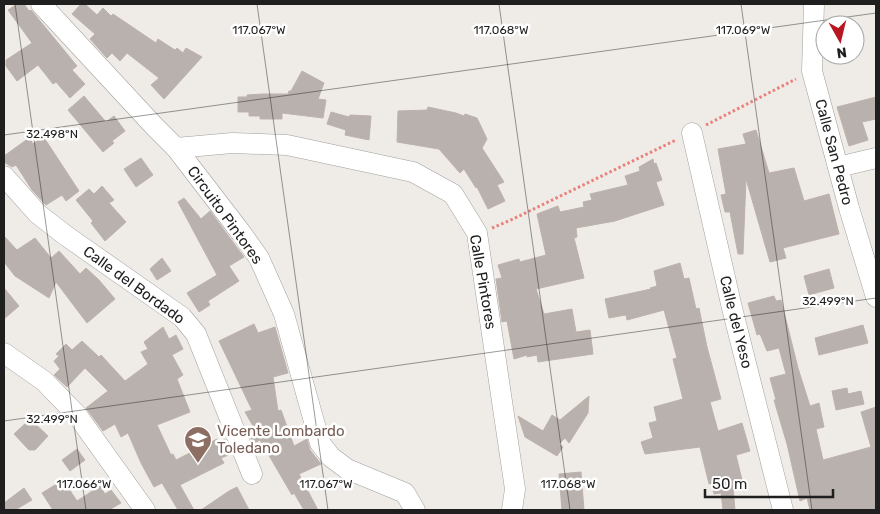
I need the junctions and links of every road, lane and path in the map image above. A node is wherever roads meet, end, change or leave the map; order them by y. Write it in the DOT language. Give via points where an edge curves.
graph roads {
  1 [pos="41,4"];
  2 [pos="814,4"];
  3 [pos="812,71"];
  4 [pos="692,133"];
  5 [pos="176,148"];
  6 [pos="876,158"];
  7 [pos="838,167"];
  8 [pos="4,176"];
  9 [pos="477,233"];
  10 [pos="876,291"];
  11 [pos="4,353"];
  12 [pos="252,474"];
  13 [pos="145,510"];
  14 [pos="415,510"];
  15 [pos="512,510"];
  16 [pos="783,510"];
  1 -- 5 [label="street, Circuito Pintores"];
  2 -- 3 [label="street, Calle San Pedro"];
  3 -- 4 [label="path"];
  3 -- 7 [label="street, Calle San Pedro"];
  4 -- 9 [label="path"];
  4 -- 16 [label="street, Calle del Yeso"];
  5 -- 9 [label="street, Calle Pintores" via="232,143 287,145 413,172 453,194"];
  5 -- 14 [label="street, Circuito Pintores" via="258,258 284,314 320,443 330,457 347,469 405,493"];
  6 -- 7 [label="street"];
  7 -- 10 [label="street, Calle San Pedro"];
  8 -- 12 [label="street, Calle del Bordado" via="38,214 182,316 196,334"];
  9 -- 15 [label="street, Calle Pintores" via="515,489"];
  11 -- 13 [label="street" via="44,381 77,415"];
}
